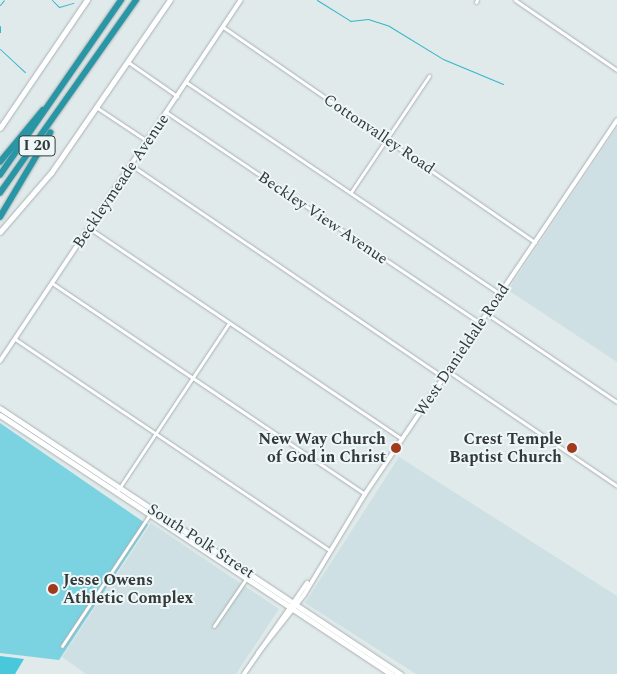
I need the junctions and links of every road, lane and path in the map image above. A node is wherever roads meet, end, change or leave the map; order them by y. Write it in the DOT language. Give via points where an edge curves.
graph roads {
  1 [pos="87,0"];
  2 [pos="119,0"];
  3 [pos="136,0"];
  4 [pos="170,0"];
  5 [pos="241,0"];
  6 [pos="515,0"];
  7 [pos="223,27"];
  8 [pos="128,62"];
  9 [pos="617,70"];
  10 [pos="429,76"];
  11 [pos="186,82"];
  12 [pos="64,85"];
  13 [pos="177,96"];
  14 [pos="70,97"];
  15 [pos="96,107"];
  16 [pos="166,112"];
  17 [pos="617,120"];
  18 [pos="0,128"];
  19 [pos="387,138"];
  20 [pos="147,141"];
  21 [pos="0,162"];
  22 [pos="131,165"];
  23 [pos="0,175"];
  24 [pos="351,192"];
  25 [pos="0,193"];
  26 [pos="0,217"];
  27 [pos="88,228"];
  28 [pos="0,232"];
  29 [pos="535,242"];
  30 [pos="52,283"];
  31 [pos="500,294"];
  32 [pos="487,314"];
  33 [pos="229,323"];
  34 [pos="480,323"];
  35 [pos="15,339"];
  36 [pos="0,361"];
  37 [pos="447,371"];
  38 [pos="443,377"];
  39 [pos="193,378"];
  40 [pos="617,402"];
  41 [pos="0,408"];
  42 [pos="0,415"];
  43 [pos="156,434"];
  44 [pos="402,439"];
  45 [pos="52,446"];
  46 [pos="617,486"];
  47 [pos="118,491"];
  48 [pos="365,494"];
  49 [pos="151,511"];
  50 [pos="178,529"];
  51 [pos="211,548"];
  52 [pos="329,550"];
  53 [pos="208,553"];
  54 [pos="250,573"];
  55 [pos="246,578"];
  56 [pos="309,582"];
  57 [pos="292,602"];
  58 [pos="297,605"];
  59 [pos="288,607"];
  60 [pos="293,610"];
  61 [pos="214,626"];
  62 [pos="348,641"];
  63 [pos="62,646"];
  64 [pos="258,653"];
  65 [pos="244,674"];
  66 [pos="392,674"];
  67 [pos="402,674"];
  1 -- 18 [label="main road"];
  2 -- 12 [label="highway, I 20"];
  3 -- 14 [label="highway, I 20"];
  4 -- 8 [label="main road"];
  5 -- 7 [label="street, Beckleymeade Avenue"];
  6 -- 9 [label="street"];
  7 -- 11 [label="street, Beckleymeade Avenue"];
  7 -- 19 [label="street, Cottonvalley Road"];
  8 -- 13 [label="street"];
  8 -- 15 [label="main road"];
  10 -- 19 [label="street"];
  11 -- 13 [label="street, Beckleymeade Avenue"];
  11 -- 24 [label="street"];
  12 -- 21 [label="highway"];
  12 -- 23 [label="highway, I 20"];
  13 -- 16 [label="street, Beckleymeade Avenue"];
  14 -- 25 [label="highway, I 20"];
  14 -- 26 [label="highway"];
  15 -- 20 [label="street"];
  15 -- 28 [label="main road" via="51,173"];
  16 -- 20 [label="street, Beckleymeade Avenue"];
  16 -- 34 [label="street, Beckley View Avenue"];
  17 -- 29 [label="street, West Danieldale Road"];
  19 -- 24 [label="street"];
  19 -- 29 [label="street, Cottonvalley Road"];
  20 -- 22 [label="street, Beckleymeade Avenue"];
  22 -- 27 [label="street, Beckleymeade Avenue"];
  22 -- 38 [label="street"];
  24 -- 31 [label="street"];
  27 -- 30 [label="street, Beckleymeade Avenue"];
  27 -- 33 [label="street"];
  29 -- 31 [label="street, West Danieldale Road"];
  30 -- 35 [label="street, Beckleymeade Avenue"];
  30 -- 39 [label="street"];
  31 -- 32 [label="street, West Danieldale Road"];
  32 -- 34 [label="street, West Danieldale Road"];
  32 -- 40 [label="street"];
  33 -- 39 [label="street"];
  33 -- 44 [label="street"];
  34 -- 37 [label="street, West Danieldale Road"];
  35 -- 36 [label="street, Beckleymeade Avenue"];
  35 -- 43 [label="street"];
  37 -- 38 [label="street, West Danieldale Road"];
  37 -- 46 [label="street"];
  38 -- 44 [label="street, West Danieldale Road"];
  39 -- 43 [label="street"];
  39 -- 48 [label="street"];
  41 -- 45 [label="main road, South Polk Street"];
  42 -- 45 [label="main road, South Polk Street"];
  43 -- 47 [label="street"];
  43 -- 52 [label="street"];
  44 -- 48 [label="street, West Danieldale Road"];
  45 -- 47 [label="main road, South Polk Street"];
  47 -- 49 [label="main road, South Polk Street"];
  48 -- 52 [label="street, West Danieldale Road"];
  49 -- 50 [label="main road, South Polk Street"];
  49 -- 63 [label="street"];
  50 -- 51 [label="main road, South Polk Street"];
  50 -- 53 [label="main road, South Polk Street"];
  51 -- 53 [label="main road"];
  51 -- 54 [label="main road, South Polk Street"];
  52 -- 56 [label="street, West Danieldale Road"];
  53 -- 55 [label="main road, South Polk Street"];
  54 -- 55 [label="street"];
  54 -- 57 [label="main road, South Polk Street"];
  55 -- 59 [label="main road, South Polk Street"];
  55 -- 61 [label="street"];
  56 -- 57 [label="street, West Danieldale Road"];
  56 -- 58 [label="street, West Danieldale Road"];
  57 -- 58 [label="main road, South Polk Street"];
  57 -- 59 [label="street, West Danieldale Road"];
  58 -- 60 [label="street, West Danieldale Road"];
  58 -- 62 [label="main road, South Polk Street"];
  59 -- 60 [label="main road, South Polk Street"];
  59 -- 64 [label="street, West Danieldale Road"];
  60 -- 62 [label="main road, South Polk Street"];
  60 -- 64 [label="street, West Danieldale Road"];
  62 -- 66 [label="main road, South Polk Street"];
  62 -- 67 [label="main road, South Polk Street"];
  64 -- 65 [label="street"];
}
